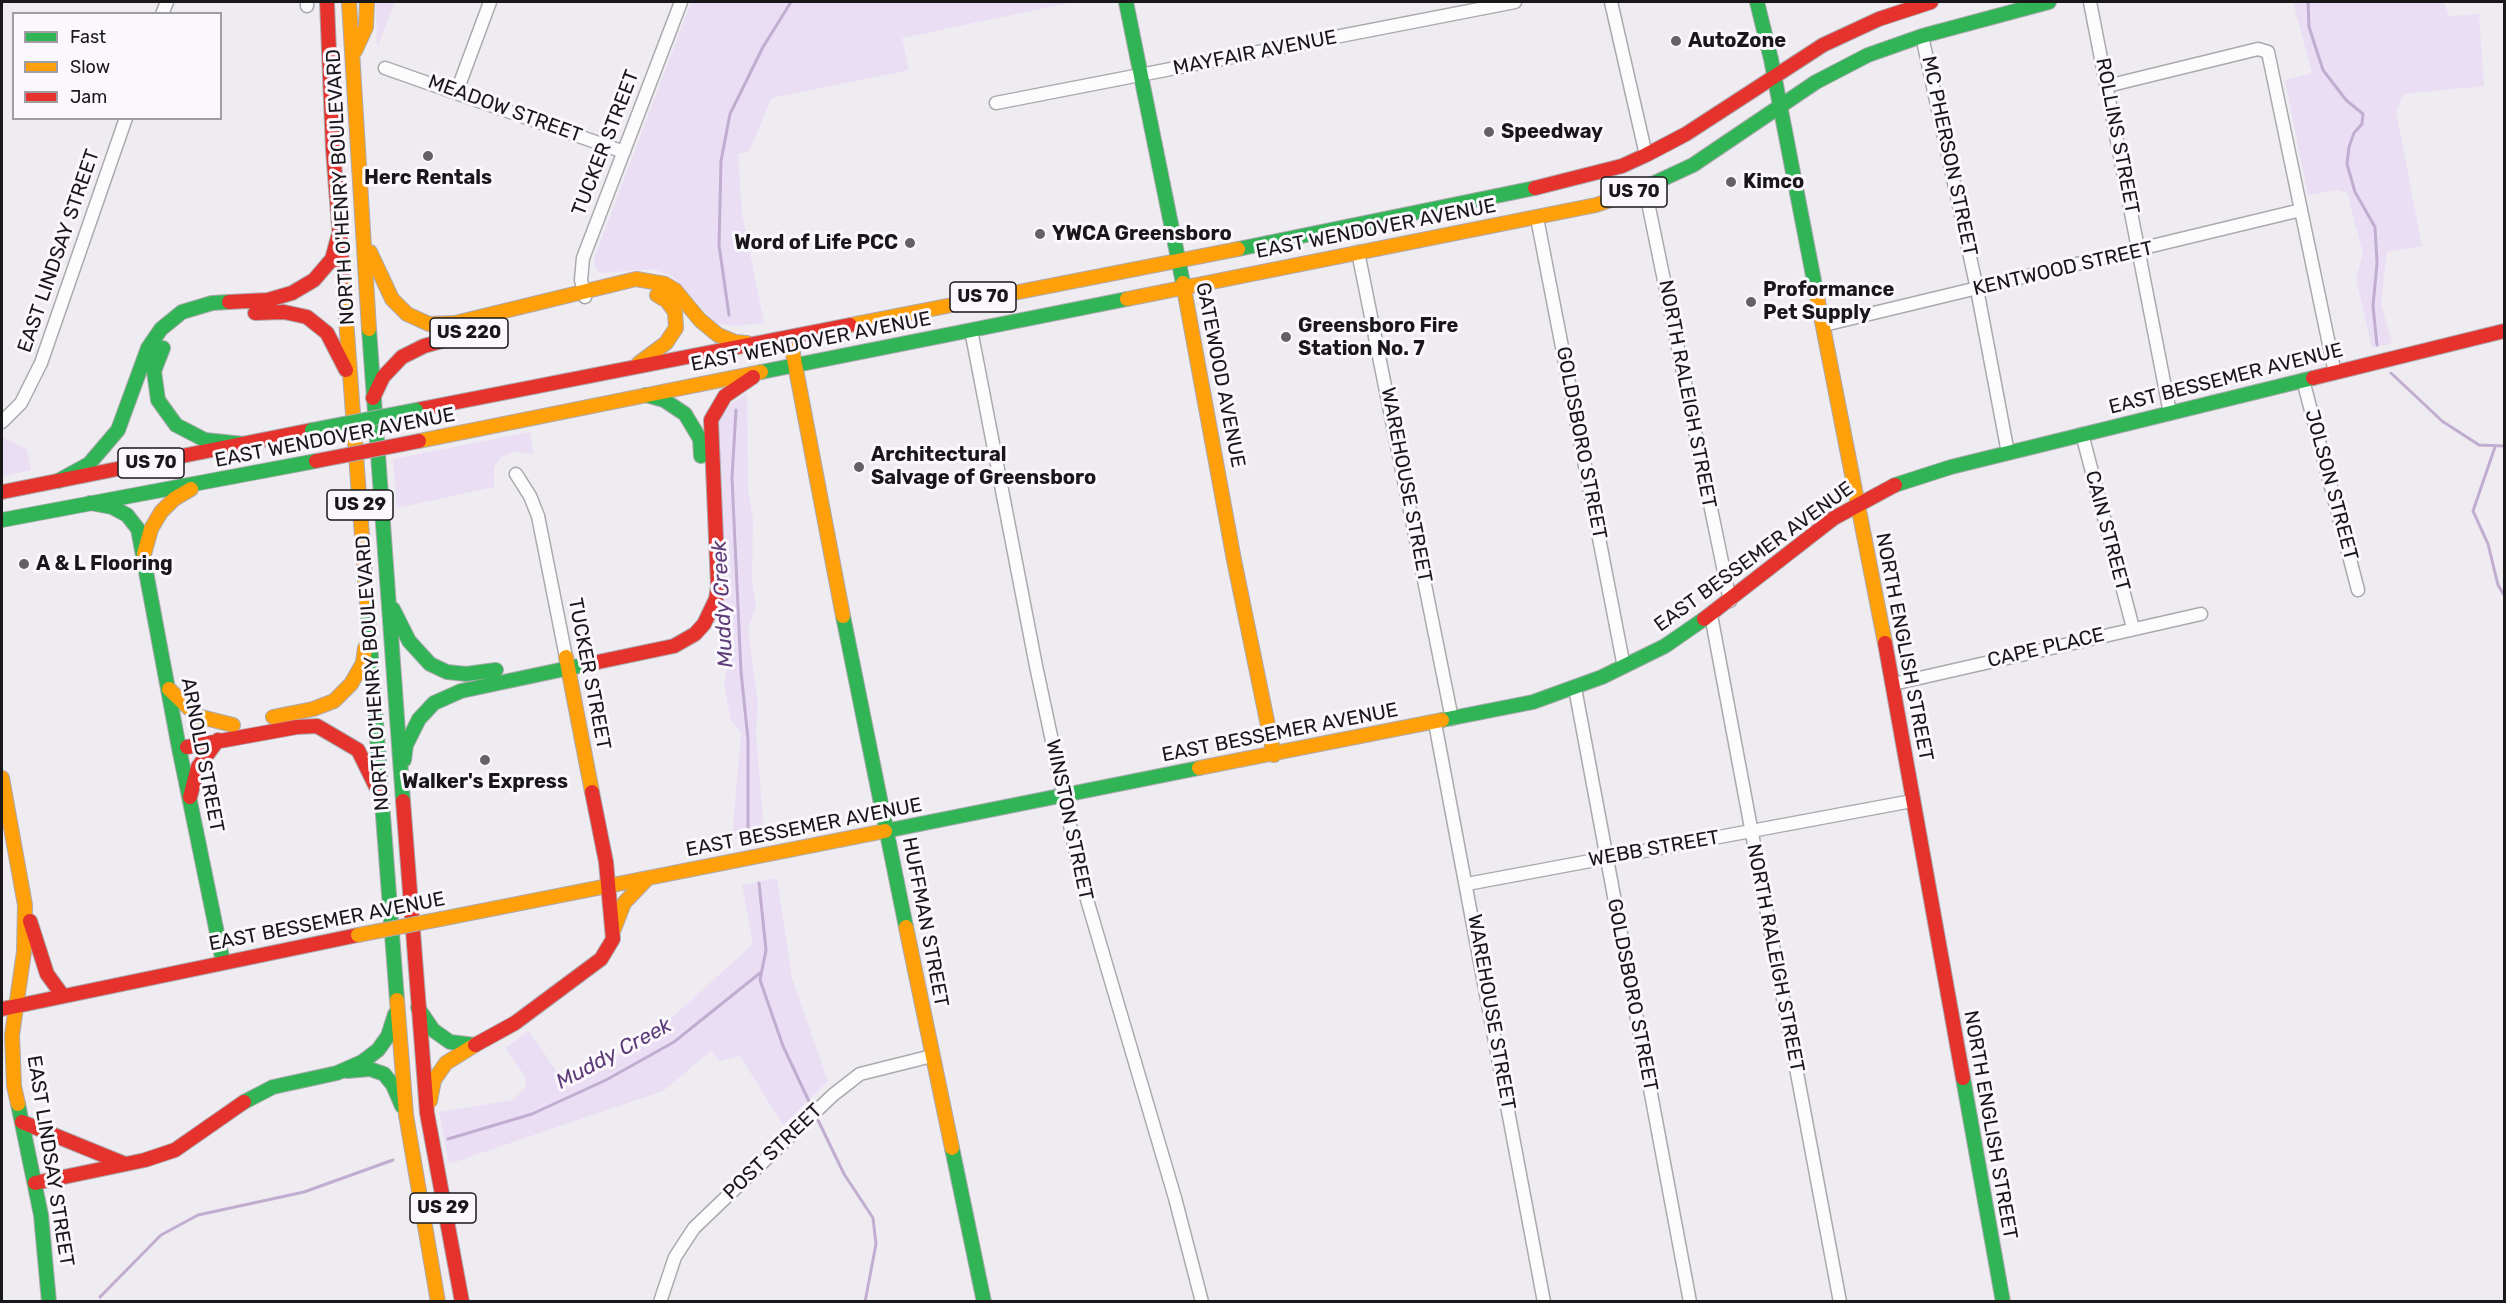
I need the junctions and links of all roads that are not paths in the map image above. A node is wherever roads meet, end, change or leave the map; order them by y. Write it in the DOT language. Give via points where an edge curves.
graph roads {
  1 [pos="327,2"];
  2 [pos="349,2"];
  3 [pos="367,2"];
  4 [pos="490,2"];
  5 [pos="681,2"];
  6 [pos="1126,2"];
  7 [pos="1515,2"];
  8 [pos="1611,2"];
  9 [pos="1757,2"];
  10 [pos="1930,2"];
  11 [pos="2049,2"];
  12 [pos="2090,2"];
  13 [pos="1922,36"];
  14 [pos="353,55"];
  15 [pos="385,68"];
  16 [pos="1141,75"];
  17 [pos="1774,75"];
  18 [pos="2107,86"];
  19 [pos="457,91"];
  20 [pos="996,103"];
  21 [pos="1780,105"];
  22 [pos="125,120"];
  23 [pos="624,152"];
  24 [pos="1646,155"];
  25 [pos="1645,188"];
  26 [pos="2301,210"];
  27 [pos="1538,218"];
  28 [pos="340,230"];
  29 [pos="363,233"];
  30 [pos="2139,250"];
  31 [pos="1358,252"];
  32 [pos="1178,259"];
  33 [pos="1183,287"];
  34 [pos="1977,289"];
  35 [pos="585,295"];
  36 [pos="1824,325"];
  37 [pos="971,330"];
  38 [pos="2505,331"];
  39 [pos="790,338"];
  40 [pos="754,344"];
  41 [pos="795,365"];
  42 [pos="633,368"];
  43 [pos="766,370"];
  44 [pos="2335,373"];
  45 [pos="2303,380"];
  46 [pos="352,386"];
  47 [pos="646,395"];
  48 [pos="373,398"];
  49 [pos="2170,413"];
  50 [pos="2,422"];
  51 [pos="2082,434"];
  52 [pos="244,444"];
  53 [pos="2008,453"];
  54 [pos="516,474"];
  55 [pos="58,481"];
  56 [pos="200,484"];
  57 [pos="2,492"];
  58 [pos="90,503"];
  59 [pos="1857,504"];
  60 [pos="2,520"];
  61 [pos="143,556"];
  62 [pos="386,579"];
  63 [pos="2358,590"];
  64 [pos="1730,601"];
  65 [pos="2201,614"];
  66 [pos="1710,615"];
  67 [pos="368,623"];
  68 [pos="2133,628"];
  69 [pos="567,663"];
  70 [pos="1624,667"];
  71 [pos="1893,684"];
  72 [pos="169,688"];
  73 [pos="1575,688"];
  74 [pos="1452,719"];
  75 [pos="1435,723"];
  76 [pos="233,725"];
  77 [pos="218,740"];
  78 [pos="178,743"];
  79 [pos="1274,755"];
  80 [pos="2,778"];
  81 [pos="401,789"];
  82 [pos="1063,795"];
  83 [pos="190,797"];
  84 [pos="381,800"];
  85 [pos="1912,801"];
  86 [pos="1751,831"];
  87 [pos="887,832"];
  88 [pos="1605,858"];
  89 [pos="648,878"];
  90 [pos="1467,884"];
  91 [pos="606,886"];
  92 [pos="25,905"];
  93 [pos="614,930"];
  94 [pos="223,962"];
  95 [pos="63,996"];
  96 [pos="8,1007"];
  97 [pos="398,1007"];
  98 [pos="418,1008"];
  99 [pos="475,1045"];
  100 [pos="2,1056"];
  101 [pos="932,1056"];
  102 [pos="337,1073"];
  103 [pos="14,1086"];
  104 [pos="427,1113"];
  105 [pos="406,1115"];
  106 [pos="22,1122"];
  107 [pos="125,1164"];
  108 [pos="35,1183"];
  109 [pos="49,1302"];
  110 [pos="438,1302"];
  111 [pos="462,1302"];
  112 [pos="660,1302"];
  113 [pos="984,1302"];
  114 [pos="1202,1302"];
  115 [pos="1544,1302"];
  116 [pos="1690,1302"];
  117 [pos="1840,1302"];
  118 [pos="2003,1302"];
  1 -- 28 [label="main road, NORTH O'HENRY BOULEVARD / US 29"];
  2 -- 14 [label="main road, NORTH O'HENRY BOULEVARD / US 29"];
  3 -- 14 [label="main road" via="366,27"];
  4 -- 19 [label="street"];
  5 -- 23 [label="street, TUCKER STREET"];
  6 -- 16 [label="main road, GATEWOOD AVENUE"];
  7 -- 16 [label="street, MAYFAIR AVENUE"];
  8 -- 24 [label="street"];
  9 -- 17 [label="main road, NORTH ENGLISH STREET"];
  10 -- 17 [label="main road, EAST WENDOVER AVENUE / US 70" via="1851,30"];
  11 -- 13 [label="main road, EAST WENDOVER AVENUE / US 70"];
  12 -- 18 [label="street, ROLLINS STREET"];
  13 -- 21 [label="main road, EAST WENDOVER AVENUE / US 70" via="1843,67"];
  13 -- 34 [label="street, MC PHERSON STREET"];
  14 -- 29 [label="main road, NORTH O'HENRY BOULEVARD / US 29"];
  15 -- 19 [label="street, MEADOW STREET"];
  16 -- 20 [label="street, MAYFAIR AVENUE"];
  16 -- 32 [label="main road, GATEWOOD AVENUE"];
  17 -- 21 [label="main road, NORTH ENGLISH STREET"];
  17 -- 24 [label="main road, EAST WENDOVER AVENUE / US 70" via="1686,134"];
  18 -- 26 [label="street" via="2264,49 2271,57"];
  18 -- 30 [label="street, ROLLINS STREET"];
  19 -- 23 [label="street, MEADOW STREET"];
  21 -- 25 [label="main road, EAST WENDOVER AVENUE / US 70" via="1702,159"];
  21 -- 36 [label="main road, NORTH ENGLISH STREET"];
  22 -- 50 [label="street, EAST LINDSAY STREET" via="38,371 21,403"];
  23 -- 35 [label="street, TUCKER STREET" via="581,268"];
  24 -- 32 [label="main road, EAST WENDOVER AVENUE / US 70" via="1575,180"];
  25 -- 27 [label="main road, EAST WENDOVER AVENUE / US 70" via="1596,205"];
  25 -- 64 [label="street, NORTH RALEIGH STREET"];
  26 -- 30 [label="street, KENTWOOD STREET"];
  26 -- 44 [label="street"];
  27 -- 31 [label="main road, EAST WENDOVER AVENUE / US 70"];
  27 -- 70 [label="street, GOLDSBORO STREET"];
  28 -- 46 [label="main road, NORTH O'HENRY BOULEVARD / US 29"];
  28 -- 55 [label="main road" via="332,259 314,280 292,293 268,300 212,303 182,312 161,329 148,348 118,430 89,464"];
  29 -- 35 [label="main road" via="392,299 407,314 429,324 455,323"];
  29 -- 48 [label="main road, NORTH O'HENRY BOULEVARD / US 29"];
  30 -- 34 [label="street, KENTWOOD STREET"];
  30 -- 49 [label="street, ROLLINS STREET"];
  31 -- 33 [label="main road, EAST WENDOVER AVENUE / US 70"];
  31 -- 74 [label="street, WAREHOUSE STREET"];
  32 -- 33 [label="main road, GATEWOOD AVENUE"];
  32 -- 39 [label="main road, EAST WENDOVER AVENUE / US 70"];
  33 -- 37 [label="main road, EAST WENDOVER AVENUE / US 70"];
  33 -- 79 [label="main road, GATEWOOD AVENUE"];
  34 -- 36 [label="street, KENTWOOD STREET"];
  34 -- 53 [label="street, MC PHERSON STREET"];
  35 -- 40 [label="main road" via="636,279 658,281 675,290 718,335"];
  35 -- 42 [label="main road, US 220" via="638,290 667,301 677,319 672,335"];
  35 -- 48 [label="main road, US 220" via="424,346 402,357 383,377"];
  36 -- 59 [label="main road, NORTH ENGLISH STREET"];
  37 -- 41 [label="main road, EAST WENDOVER AVENUE / US 70"];
  37 -- 82 [label="street, WINSTON STREET"];
  38 -- 44 [label="main road, EAST BESSEMER AVENUE"];
  39 -- 40 [label="main road, EAST WENDOVER AVENUE / US 70"];
  39 -- 41 [label="main road, HUFFMAN STREET"];
  40 -- 42 [label="main road, EAST WENDOVER AVENUE / US 70"];
  41 -- 43 [label="main road, EAST WENDOVER AVENUE / US 70"];
  41 -- 87 [label="main road, HUFFMAN STREET"];
  42 -- 52 [label="main road, EAST WENDOVER AVENUE / US 70, bridge"];
  43 -- 47 [label="main road, EAST WENDOVER AVENUE / US 70"];
  43 -- 69 [label="main road" via="725,396 711,420 718,586 704,624 674,646"];
  44 -- 45 [label="main road, EAST BESSEMER AVENUE"];
  45 -- 49 [label="main road, EAST BESSEMER AVENUE"];
  45 -- 63 [label="street, JOLSON STREET"];
  46 -- 52 [label="main road" via="327,333 307,317 284,312 226,313 199,318 177,328 162,349 154,371 158,400 176,425 205,440"];
  46 -- 67 [label="main road, NORTH O'HENRY BOULEVARD / US 29"];
  47 -- 56 [label="main road, EAST WENDOVER AVENUE / US 70, bridge"];
  47 -- 69 [label="main road" via="664,400 685,414 700,439 705,596 689,623 672,635"];
  48 -- 62 [label="main road, NORTH O'HENRY BOULEVARD / US 29"];
  49 -- 51 [label="main road, EAST BESSEMER AVENUE"];
  51 -- 53 [label="main road, EAST BESSEMER AVENUE"];
  51 -- 68 [label="street, CAIN STREET"];
  52 -- 55 [label="main road, EAST WENDOVER AVENUE / US 70"];
  53 -- 59 [label="main road, EAST BESSEMER AVENUE" via="1905,481"];
  54 -- 69 [label="street, TUCKER STREET" via="538,516"];
  55 -- 57 [label="main road, EAST WENDOVER AVENUE / US 70"];
  56 -- 58 [label="main road, EAST WENDOVER AVENUE / US 70"];
  56 -- 61 [label="main road" via="161,512"];
  58 -- 60 [label="main road, EAST WENDOVER AVENUE / US 70"];
  58 -- 61 [label="main road, ARNOLD STREET" via="127,515 138,529"];
  59 -- 64 [label="main road, EAST BESSEMER AVENUE"];
  59 -- 71 [label="main road, NORTH ENGLISH STREET"];
  61 -- 72 [label="main road, ARNOLD STREET"];
  62 -- 69 [label="main road" via="394,614 409,641 430,664 447,672 466,674"];
  62 -- 81 [label="main road, NORTH O'HENRY BOULEVARD / US 29"];
  64 -- 66 [label="main road, EAST BESSEMER AVENUE"];
  65 -- 68 [label="street, CAPE PLACE"];
  66 -- 70 [label="main road, EAST BESSEMER AVENUE" via="1665,646"];
  66 -- 86 [label="street, NORTH RALEIGH STREET"];
  67 -- 76 [label="main road" via="363,663 351,684 334,700 313,709"];
  67 -- 84 [label="main road, NORTH O'HENRY BOULEVARD / US 29"];
  68 -- 71 [label="street, CAPE PLACE"];
  69 -- 81 [label="main road" via="461,691 434,703 419,718 406,745"];
  69 -- 91 [label="main road, TUCKER STREET" via="606,862"];
  70 -- 73 [label="main road, EAST BESSEMER AVENUE"];
  71 -- 85 [label="main road, NORTH ENGLISH STREET"];
  72 -- 76 [label="main road" via="196,716"];
  72 -- 78 [label="main road, ARNOLD STREET"];
  73 -- 74 [label="main road, EAST BESSEMER AVENUE" via="1533,702"];
  73 -- 88 [label="street, GOLDSBORO STREET"];
  74 -- 75 [label="main road, EAST BESSEMER AVENUE"];
  75 -- 79 [label="main road, EAST BESSEMER AVENUE"];
  75 -- 90 [label="street, WAREHOUSE STREET"];
  76 -- 78 [label="main road"];
  77 -- 78 [label="main road"];
  77 -- 83 [label="main road" via="198,767"];
  77 -- 84 [label="main road" via="317,726 358,750"];
  78 -- 83 [label="main road, ARNOLD STREET"];
  79 -- 82 [label="main road, EAST BESSEMER AVENUE"];
  80 -- 92 [label="main road, EAST LINDSAY STREET"];
  81 -- 98 [label="main road, NORTH O'HENRY BOULEVARD / US 29"];
  82 -- 87 [label="main road, EAST BESSEMER AVENUE"];
  82 -- 114 [label="street, WINSTON STREET" via="1093,925"];
  83 -- 94 [label="main road, ARNOLD STREET"];
  84 -- 97 [label="main road, NORTH O'HENRY BOULEVARD / US 29"];
  85 -- 86 [label="street, WEBB STREET"];
  85 -- 118 [label="main road, NORTH ENGLISH STREET"];
  86 -- 88 [label="street, WEBB STREET"];
  86 -- 117 [label="street, NORTH RALEIGH STREET"];
  87 -- 89 [label="main road, EAST BESSEMER AVENUE"];
  87 -- 101 [label="main road, HUFFMAN STREET"];
  88 -- 90 [label="street, WEBB STREET"];
  88 -- 116 [label="street, GOLDSBORO STREET"];
  89 -- 91 [label="main road, EAST BESSEMER AVENUE"];
  89 -- 93 [label="main road" via="624,903"];
  90 -- 115 [label="street, WAREHOUSE STREET"];
  91 -- 93 [label="main road, TUCKER STREET"];
  91 -- 94 [label="main road, EAST BESSEMER AVENUE, bridge"];
  92 -- 95 [label="main road" via="47,974"];
  92 -- 96 [label="main road, EAST LINDSAY STREET" via="24,952"];
  93 -- 99 [label="main road" via="602,959 515,1023"];
  94 -- 95 [label="main road, EAST BESSEMER AVENUE"];
  95 -- 96 [label="main road, EAST BESSEMER AVENUE"];
  96 -- 103 [label="main road, EAST LINDSAY STREET"];
  97 -- 102 [label="main road" via="388,1036 378,1050"];
  97 -- 105 [label="main road, NORTH O'HENRY BOULEVARD / US 29"];
  98 -- 99 [label="main road" via="433,1030 450,1042"];
  98 -- 104 [label="main road, NORTH O'HENRY BOULEVARD / US 29"];
  99 -- 104 [label="main road" via="446,1063 434,1080"];
  100 -- 103 [label="main road"];
  101 -- 112 [label="street, POST STREET" via="860,1074 833,1095 694,1228 675,1257"];
  101 -- 113 [label="main road, HUFFMAN STREET"];
  102 -- 105 [label="main road" via="370,1068 384,1074"];
  102 -- 107 [label="main road" via="273,1087 249,1098 175,1150"];
  103 -- 106 [label="main road, EAST LINDSAY STREET"];
  104 -- 111 [label="main road, NORTH O'HENRY BOULEVARD / US 29"];
  105 -- 110 [label="main road, NORTH O'HENRY BOULEVARD / US 29"];
  106 -- 107 [label="main road"];
  106 -- 108 [label="main road, EAST LINDSAY STREET"];
  107 -- 108 [label="main road"];
  108 -- 109 [label="main road, EAST LINDSAY STREET" via="47,1258"];
}
